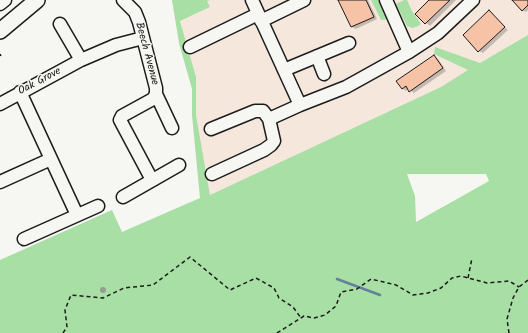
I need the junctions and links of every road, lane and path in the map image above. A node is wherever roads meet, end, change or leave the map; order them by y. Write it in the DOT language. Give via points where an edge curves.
graph roads {
  1 [pos="5,0"];
  2 [pos="37,0"];
  3 [pos="123,0"];
  4 [pos="252,0"];
  5 [pos="304,0"];
  6 [pos="473,0"];
  7 [pos="389,1"];
  8 [pos="0,4"];
  9 [pos="260,17"];
  10 [pos="60,24"];
  11 [pos="0,31"];
  12 [pos="143,38"];
  13 [pos="349,43"];
  14 [pos="190,47"];
  15 [pos="409,52"];
  16 [pos="317,56"];
  17 [pos="81,60"];
  18 [pos="284,70"];
  19 [pos="324,74"];
  20 [pos="20,92"];
  21 [pos="156,94"];
  22 [pos="0,104"];
  23 [pos="300,105"];
  24 [pos="269,119"];
  25 [pos="172,128"];
  26 [pos="211,130"];
  27 [pos="51,159"];
  28 [pos="179,166"];
  29 [pos="212,174"];
  30 [pos="152,180"];
  31 [pos="0,182"];
  32 [pos="124,197"];
  33 [pos="98,206"];
  34 [pos="77,215"];
  35 [pos="24,239"];
  36 [pos="472,258"];
  37 [pos="468,278"];
  38 [pos="528,280"];
  39 [pos="519,287"];
  40 [pos="301,318"];
  41 [pos="64,333"];
  42 [pos="277,333"];
  43 [pos="509,333"];
  1 -- 8 [label="street"];
  2 -- 11 [label="main road"];
  3 -- 12 [label="street, Beech Avenue" via="135,12"];
  4 -- 9 [label="street"];
  5 -- 9 [label="street"];
  6 -- 15 [label="street" via="438,33"];
  7 -- 15 [label="street"];
  9 -- 14 [label="street"];
  9 -- 18 [label="street"];
  10 -- 17 [label="street"];
  12 -- 17 [label="street, Oak Grove" via="116,45"];
  12 -- 21 [label="street, Beech Avenue"];
  13 -- 16 [label="street"];
  15 -- 23 [label="street" via="346,87"];
  16 -- 18 [label="street"];
  16 -- 19 [label="street"];
  17 -- 20 [label="street, Oak Grove"];
  18 -- 23 [label="street"];
  20 -- 22 [label="street, Oak Grove"];
  20 -- 27 [label="street"];
  21 -- 25 [label="street"];
  21 -- 30 [label="street, Beech Avenue" via="153,99 122,116 120,120"];
  23 -- 24 [label="street"];
  24 -- 26 [label="street" via="263,111 255,111"];
  24 -- 29 [label="street" via="274,141 271,145"];
  27 -- 31 [label="street"];
  27 -- 34 [label="street"];
  28 -- 30 [label="street"];
  30 -- 32 [label="street"];
  33 -- 34 [label="street"];
  34 -- 35 [label="street"];
  36 -- 37 [label="path"];
  37 -- 39 [label="path" via="487,283 509,281"];
  37 -- 40 [label="path" via="452,278 441,288 413,295 396,285 371,279 357,289 341,292 336,306 325,315"];
  38 -- 39 [label="path"];
  39 -- 43 [label="path" via="507,319"];
  40 -- 41 [label="path" via="294,307 279,298 274,288 256,278 230,290 190,257 153,285 124,288 103,298 71,295 65,310 67,327"];
  40 -- 42 [label="path"];
}
